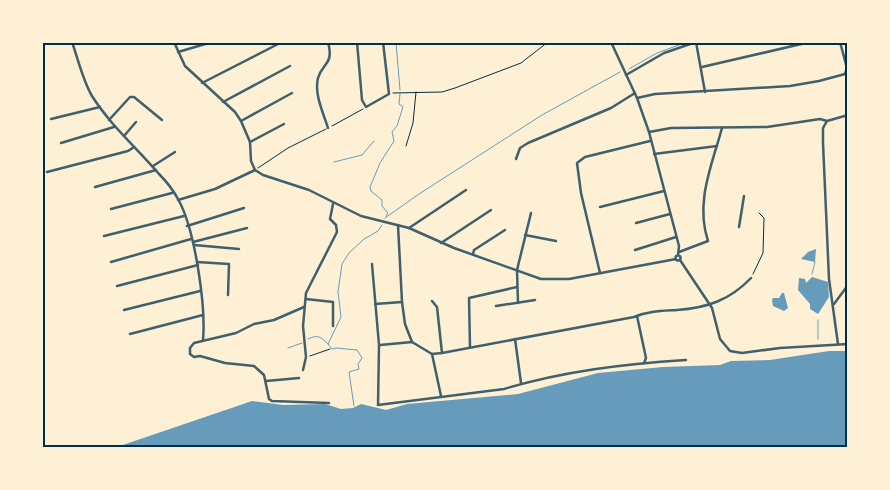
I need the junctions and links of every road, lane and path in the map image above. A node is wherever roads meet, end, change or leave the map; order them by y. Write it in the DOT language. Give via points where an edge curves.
graph roads {
  1 [pos="72,42"];
  2 [pos="174,42"];
  3 [pos="212,42"];
  4 [pos="282,42"];
  5 [pos="328,42"];
  6 [pos="357,42"];
  7 [pos="383,42"];
  8 [pos="548,42"];
  9 [pos="611,42"];
  10 [pos="696,42"];
  11 [pos="792,42"];
  12 [pos="810,42"];
  13 [pos="840,42"];
  14 [pos="793,47"];
  15 [pos="178,52"];
  16 [pos="290,66"];
  17 [pos="702,67"];
  18 [pos="626,75"];
  19 [pos="202,84"];
  20 [pos="416,92"];
  21 [pos="705,92"];
  22 [pos="292,93"];
  23 [pos="389,94"];
  24 [pos="635,94"];
  25 [pos="637,98"];
  26 [pos="222,102"];
  27 [pos="100,107"];
  28 [pos="366,107"];
  29 [pos="848,115"];
  30 [pos="51,119"];
  31 [pos="109,120"];
  32 [pos="162,120"];
  33 [pos="241,121"];
  34 [pos="136,122"];
  35 [pos="826,122"];
  36 [pos="284,124"];
  37 [pos="114,127"];
  38 [pos="328,128"];
  39 [pos="722,128"];
  40 [pos="649,132"];
  41 [pos="124,136"];
  42 [pos="650,141"];
  43 [pos="250,142"];
  44 [pos="61,143"];
  45 [pos="406,146"];
  46 [pos="717,146"];
  47 [pos="135,147"];
  48 [pos="175,152"];
  49 [pos="653,154"];
  50 [pos="516,160"];
  51 [pos="152,166"];
  52 [pos="156,170"];
  53 [pos="255,170"];
  54 [pos="47,172"];
  55 [pos="95,187"];
  56 [pos="466,190"];
  57 [pos="664,191"];
  58 [pos="173,192"];
  59 [pos="744,196"];
  60 [pos="178,200"];
  61 [pos="333,204"];
  62 [pos="600,207"];
  63 [pos="244,208"];
  64 [pos="111,209"];
  65 [pos="491,210"];
  66 [pos="531,213"];
  67 [pos="759,213"];
  68 [pos="670,214"];
  69 [pos="184,216"];
  70 [pos="636,223"];
  71 [pos="398,225"];
  72 [pos="187,226"];
  73 [pos="739,227"];
  74 [pos="247,228"];
  75 [pos="409,228"];
  76 [pos="504,230"];
  77 [pos="525,235"];
  78 [pos="104,236"];
  79 [pos="676,238"];
  80 [pos="556,240"];
  81 [pos="193,242"];
  82 [pos="441,243"];
  83 [pos="239,249"];
  84 [pos="635,250"];
  85 [pos="472,254"];
  86 [pos="679,254"];
  87 [pos="676,259"];
  88 [pos="680,260"];
  89 [pos="111,262"];
  90 [pos="197,264"];
  91 [pos="372,264"];
  92 [pos="517,270"];
  93 [pos="600,273"];
  94 [pos="751,278"];
  95 [pos="848,285"];
  96 [pos="118,286"];
  97 [pos="516,287"];
  98 [pos="200,290"];
  99 [pos="228,295"];
  100 [pos="306,299"];
  101 [pos="535,300"];
  102 [pos="432,301"];
  103 [pos="402,302"];
  104 [pos="518,303"];
  105 [pos="375,304"];
  106 [pos="709,304"];
  107 [pos="834,304"];
  108 [pos="496,306"];
  109 [pos="304,307"];
  110 [pos="124,310"];
  111 [pos="203,315"];
  112 [pos="637,316"];
  113 [pos="333,326"];
  114 [pos="130,334"];
  115 [pos="515,339"];
  116 [pos="202,340"];
  117 [pos="412,342"];
  118 [pos="838,344"];
  119 [pos="848,344"];
  120 [pos="380,345"];
  121 [pos="470,347"];
  122 [pos="330,349"];
  123 [pos="442,353"];
  124 [pos="432,354"];
  125 [pos="306,357"];
  126 [pos="686,360"];
  127 [pos="644,363"];
  128 [pos="303,370"];
  129 [pos="299,378"];
  130 [pos="266,381"];
  131 [pos="521,383"];
  132 [pos="441,396"];
  133 [pos="329,403"];
  1 -- 27 [label="street" via="91,94"];
  2 -- 15 [label="street"];
  3 -- 15 [label="street"];
  4 -- 19 [label="street"];
  5 -- 38 [label="street" via="330,56 318,76 317,88"];
  6 -- 28 [label="street" via="362,100"];
  7 -- 23 [label="street"];
  8 -- 20 [label="path" via="521,63 455,88 442,92"];
  9 -- 18 [label="street"];
  10 -- 17 [label="street"];
  10 -- 18 [label="street" via="664,53"];
  11 -- 14 [label="street"];
  12 -- 14 [label="street"];
  13 -- 21 [label="street" via="846,63 844,74 790,86"];
  14 -- 17 [label="street"];
  15 -- 19 [label="street" via="185,66"];
  16 -- 26 [label="street"];
  17 -- 21 [label="street"];
  18 -- 24 [label="street"];
  19 -- 26 [label="street"];
  20 -- 23 [label="path"];
  20 -- 45 [label="path" via="414,123"];
  21 -- 25 [label="street"];
  22 -- 33 [label="street"];
  23 -- 28 [label="street"];
  24 -- 25 [label="street"];
  24 -- 50 [label="street" via="611,108 528,143 520,148"];
  25 -- 40 [label="street"];
  26 -- 33 [label="street"];
  27 -- 30 [label="street"];
  27 -- 31 [label="street"];
  28 -- 38 [label="path"];
  29 -- 35 [label="street"];
  31 -- 32 [label="street" via="130,97 134,97"];
  31 -- 37 [label="street"];
  33 -- 43 [label="street"];
  34 -- 41 [label="street"];
  35 -- 39 [label="street" via="820,119 767,127"];
  35 -- 107 [label="street" via="823,143 829,279"];
  36 -- 43 [label="street"];
  37 -- 41 [label="street"];
  37 -- 44 [label="street"];
  38 -- 53 [label="path" via="288,148"];
  39 -- 40 [label="street" via="670,128"];
  39 -- 46 [label="street"];
  40 -- 42 [label="street"];
  41 -- 47 [label="street"];
  42 -- 49 [label="street"];
  42 -- 93 [label="street" via="585,157 577,163"];
  43 -- 53 [label="street"];
  46 -- 49 [label="street"];
  46 -- 86 [label="street" via="706,180 704,200 703,216 708,240"];
  47 -- 51 [label="street"];
  47 -- 54 [label="street"];
  48 -- 51 [label="street"];
  49 -- 57 [label="street"];
  51 -- 52 [label="street"];
  52 -- 55 [label="street"];
  52 -- 58 [label="street"];
  53 -- 60 [label="street" via="215,189"];
  53 -- 61 [label="street" via="309,190"];
  56 -- 75 [label="street"];
  57 -- 62 [label="street"];
  57 -- 68 [label="street"];
  58 -- 60 [label="street"];
  58 -- 64 [label="street"];
  59 -- 73 [label="street"];
  60 -- 69 [label="street"];
  61 -- 71 [label="street" via="361,216"];
  61 -- 100 [label="street" via="330,218 337,232 308,288"];
  63 -- 72 [label="street"];
  65 -- 82 [label="street"];
  66 -- 77 [label="street"];
  67 -- 94 [label="path" via="764,218 763,253"];
  68 -- 70 [label="street"];
  68 -- 79 [label="street"];
  69 -- 72 [label="street"];
  69 -- 78 [label="street"];
  71 -- 75 [label="street"];
  71 -- 103 [label="street"];
  72 -- 81 [label="street"];
  74 -- 81 [label="street"];
  75 -- 82 [label="street"];
  76 -- 85 [label="street"];
  77 -- 80 [label="street"];
  77 -- 92 [label="street"];
  79 -- 84 [label="street"];
  79 -- 86 [label="street"];
  81 -- 83 [label="street"];
  81 -- 89 [label="street"];
  81 -- 90 [label="street"];
  82 -- 85 [label="street"];
  85 -- 92 [label="street"];
  86 -- 87 [label="street"];
  86 -- 88 [label="street"];
  87 -- 88 [label="street"];
  87 -- 93 [label="street"];
  88 -- 106 [label="street"];
  90 -- 96 [label="street"];
  90 -- 98 [label="street"];
  90 -- 99 [label="street" via="229,264"];
  91 -- 105 [label="street"];
  92 -- 93 [label="street" via="534,278 554,280"];
  92 -- 97 [label="street"];
  94 -- 106 [label="street" via="736,293"];
  95 -- 107 [label="street"];
  97 -- 104 [label="street"];
  97 -- 121 [label="street" via="469,298"];
  98 -- 110 [label="street"];
  98 -- 111 [label="street"];
  100 -- 109 [label="street"];
  100 -- 113 [label="street" via="333,302"];
  101 -- 104 [label="street"];
  102 -- 123 [label="street" via="437,307"];
  103 -- 105 [label="street"];
  103 -- 117 [label="street"];
  104 -- 108 [label="street"];
  105 -- 120 [label="street"];
  106 -- 112 [label="street" via="643,312"];
  106 -- 118 [label="street" via="720,339 732,352"];
  107 -- 118 [label="street"];
  109 -- 116 [label="street" via="236,333"];
  109 -- 125 [label="street"];
  111 -- 114 [label="street"];
  111 -- 116 [label="street"];
  112 -- 115 [label="street"];
  112 -- 127 [label="street" via="646,358"];
  115 -- 121 [label="street"];
  115 -- 131 [label="street"];
  116 -- 130 [label="street" via="191,345 192,357 254,366"];
  117 -- 120 [label="street"];
  117 -- 124 [label="street"];
  118 -- 119 [label="street"];
  120 -- 132 [label="street" via="377,403 381,406"];
  121 -- 123 [label="street"];
  122 -- 125 [label="path"];
  123 -- 124 [label="street"];
  124 -- 132 [label="street"];
  125 -- 128 [label="street"];
  126 -- 127 [label="street"];
  127 -- 131 [label="street"];
  129 -- 130 [label="street"];
  130 -- 133 [label="street" via="272,401"];
  131 -- 132 [label="street" via="486,392"];
}
